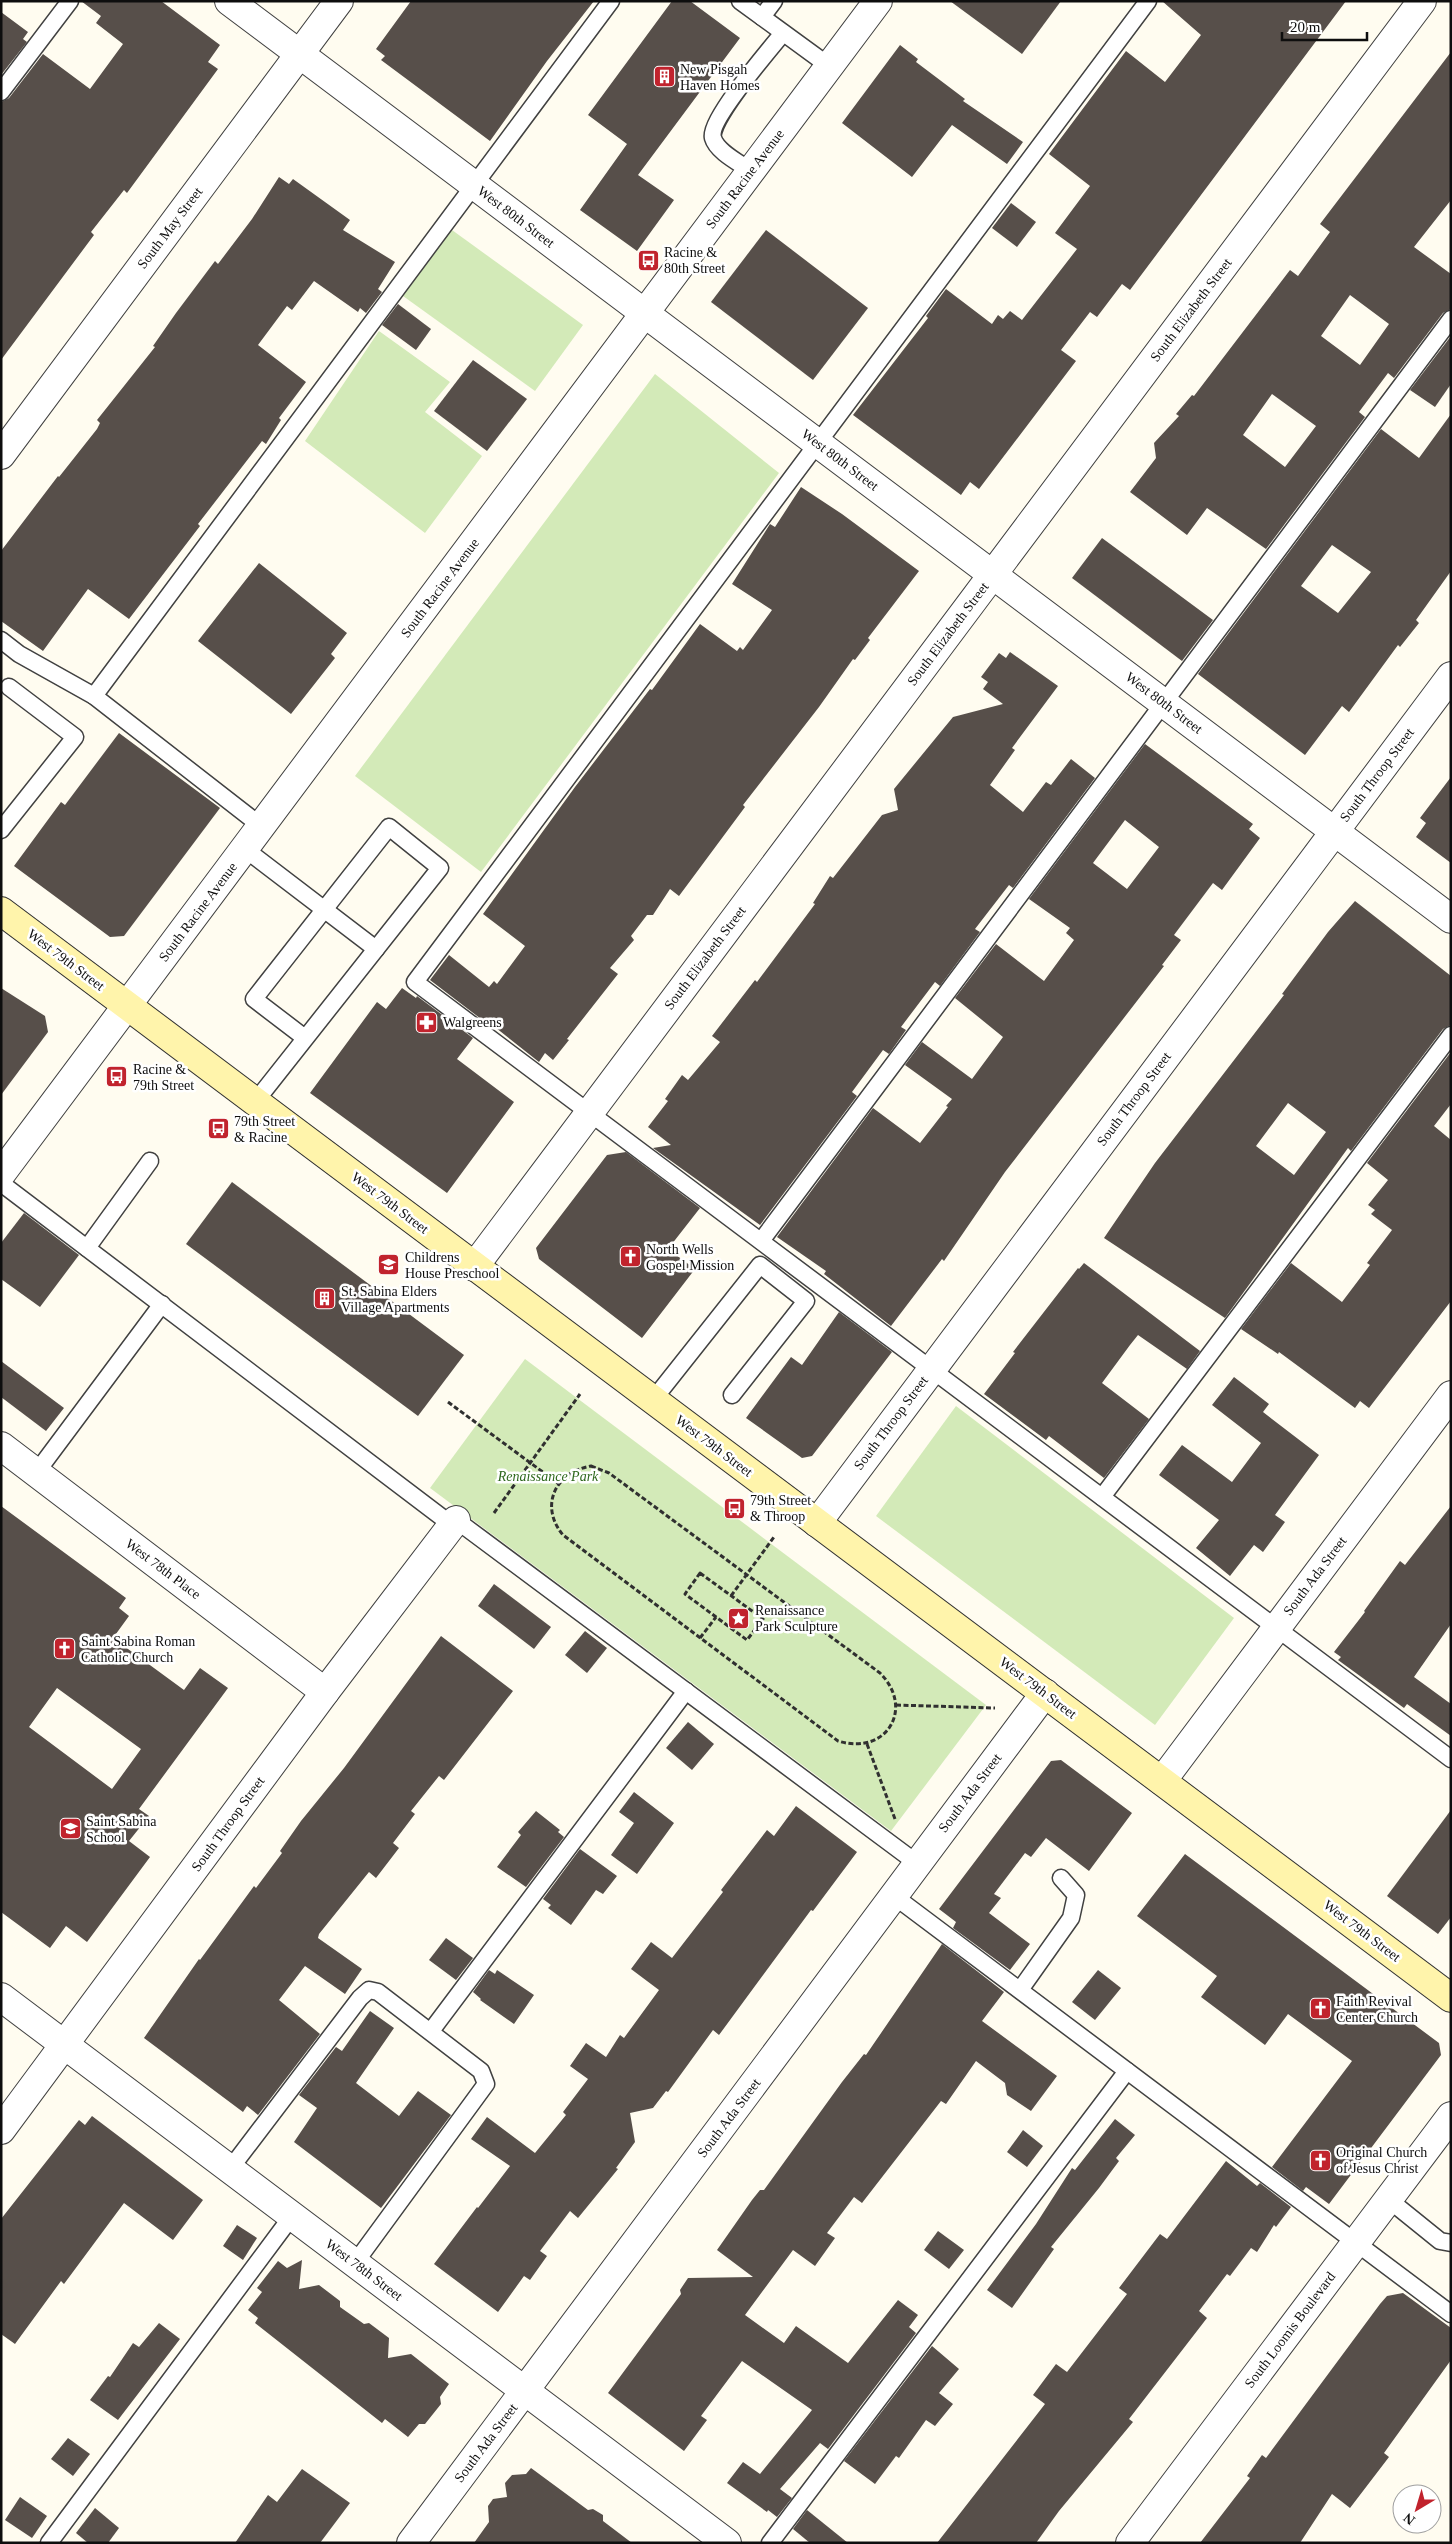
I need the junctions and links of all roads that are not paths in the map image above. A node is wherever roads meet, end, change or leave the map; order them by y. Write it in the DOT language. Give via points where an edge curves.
graph roads {
  1 [pos="70,1"];
  2 [pos="229,1"];
  3 [pos="339,1"];
  4 [pos="611,1"];
  5 [pos="740,1"];
  6 [pos="774,1"];
  7 [pos="878,1"];
  8 [pos="1148,1"];
  9 [pos="1422,1"];
  10 [pos="762,17"];
  11 [pos="783,32"];
  12 [pos="299,54"];
  13 [pos="829,66"];
  14 [pos="1,92"];
  15 [pos="751,171"];
  16 [pos="473,185"];
  17 [pos="645,313"];
  18 [pos="1451,319"];
  19 [pos="818,443"];
  20 [pos="1,455"];
  21 [pos="992,575"];
  22 [pos="1,640"];
  23 [pos="1451,676"];
  24 [pos="9,687"];
  25 [pos="94,696"];
  26 [pos="1164,703"];
  27 [pos="261,826"];
  28 [pos="1,830"];
  29 [pos="1334,831"];
  30 [pos="245,849"];
  31 [pos="324,909"];
  32 [pos="4,919"];
  33 [pos="1451,919"];
  34 [pos="376,950"];
  35 [pos="128,1006"];
  36 [pos="1451,1035"];
  37 [pos="305,1038"];
  38 [pos="255,1102"];
  39 [pos="589,1113"];
  40 [pos="150,1161"];
  41 [pos="1,1174"];
  42 [pos="1,1183"];
  43 [pos="761,1241"];
  44 [pos="87,1248"];
  45 [pos="474,1267"];
  46 [pos="162,1304"];
  47 [pos="931,1369"];
  48 [pos="732,1395"];
  49 [pos="1451,1395"];
  50 [pos="653,1400"];
  51 [pos="1,1446"];
  52 [pos="36,1473"];
  53 [pos="1102,1497"];
  54 [pos="454,1522"];
  55 [pos="817,1522"];
  56 [pos="1276,1628"];
  57 [pos="686,1691"];
  58 [pos="325,1692"];
  59 [pos="1045,1693"];
  60 [pos="1449,1755"];
  61 [pos="1162,1781"];
  62 [pos="918,1864"];
  63 [pos="1061,1878"];
  64 [pos="894,1896"];
  65 [pos="1020,1990"];
  66 [pos="1,1997"];
  67 [pos="1451,1998"];
  68 [pos="431,2031"];
  69 [pos="65,2046"];
  70 [pos="1127,2071"];
  71 [pos="1451,2116"];
  72 [pos="1,2130"];
  73 [pos="230,2169"];
  74 [pos="1388,2199"];
  75 [pos="292,2216"];
  76 [pos="1356,2242"];
  77 [pos="1450,2248"];
  78 [pos="355,2263"];
  79 [pos="1451,2314"];
  80 [pos="525,2391"];
  81 [pos="49,2543"];
  82 [pos="411,2543"];
  83 [pos="727,2543"];
  84 [pos="770,2543"];
  85 [pos="1130,2543"];
  1 -- 14 [label="lane"];
  2 -- 12 [label="street, West 80th Street"];
  3 -- 12 [label="street, South May Street"];
  4 -- 16 [label="lane"];
  5 -- 10 [label="lane"];
  6 -- 10 [label="lane"];
  7 -- 13 [label="street, South Racine Avenue"];
  8 -- 19 [label="lane"];
  9 -- 21 [label="street, South Elizabeth Street"];
  10 -- 11 [label="lane"];
  11 -- 13 [label="lane"];
  11 -- 15 [label="lane" via="714,126 713,137 720,148"];
  12 -- 16 [label="street, West 80th Street"];
  12 -- 20 [label="street, South May Street"];
  13 -- 15 [label="street, South Racine Avenue"];
  15 -- 17 [label="street, South Racine Avenue"];
  16 -- 17 [label="street, West 80th Street"];
  16 -- 25 [label="lane"];
  17 -- 19 [label="street, West 80th Street"];
  17 -- 27 [label="street, South Racine Avenue"];
  18 -- 26 [label="lane"];
  19 -- 21 [label="street, West 80th Street"];
  19 -- 39 [label="lane" via="415,982"];
  21 -- 26 [label="street, West 80th Street"];
  21 -- 39 [label="street, South Elizabeth Street"];
  22 -- 25 [label="lane" via="19,654"];
  23 -- 29 [label="street, South Throop Street"];
  24 -- 28 [label="lane" via="75,737"];
  25 -- 27 [label="lane"];
  26 -- 29 [label="street, West 80th Street"];
  26 -- 43 [label="lane"];
  27 -- 30 [label="street, South Racine Avenue"];
  29 -- 33 [label="street, West 80th Street"];
  29 -- 47 [label="street, South Throop Street"];
  30 -- 31 [label="lane"];
  30 -- 35 [label="street, South Racine Avenue"];
  31 -- 34 [label="lane"];
  31 -- 34 [label="lane" via="389,827 440,868"];
  31 -- 37 [label="lane" via="254,999"];
  32 -- 35 [label="main road, West 79th Street"];
  34 -- 37 [label="lane"];
  35 -- 38 [label="main road, West 79th Street"];
  35 -- 41 [label="street, South Racine Avenue"];
  36 -- 53 [label="lane"];
  37 -- 38 [label="lane"];
  38 -- 45 [label="main road, West 79th Street"];
  39 -- 43 [label="lane"];
  39 -- 45 [label="street, South Elizabeth Street"];
  40 -- 44 [label="lane"];
  42 -- 44 [label="lane"];
  43 -- 47 [label="lane"];
  44 -- 46 [label="lane"];
  45 -- 50 [label="main road, West 79th Street"];
  46 -- 52 [label="lane"];
  46 -- 54 [label="lane"];
  47 -- 53 [label="lane"];
  47 -- 55 [label="street, South Throop Street"];
  48 -- 50 [label="lane" via="806,1301 760,1265"];
  49 -- 56 [label="street, South Ada Street"];
  50 -- 55 [label="main road, West 79th Street"];
  51 -- 52 [label="street, West 78th Place"];
  52 -- 58 [label="street, West 78th Place"];
  53 -- 56 [label="lane"];
  54 -- 57 [label="lane"];
  54 -- 58 [label="street, South Throop Street"];
  55 -- 59 [label="main road, West 79th Street"];
  56 -- 60 [label="lane"];
  56 -- 61 [label="street, South Ada Street"];
  57 -- 62 [label="lane"];
  57 -- 68 [label="lane"];
  58 -- 69 [label="street, South Throop Street"];
  59 -- 61 [label="main road, West 79th Street"];
  59 -- 62 [label="street, South Ada Street"];
  61 -- 67 [label="main road, West 79th Street"];
  62 -- 64 [label="street, South Ada Street"];
  63 -- 65 [label="lane" via="1076,1896 1071,1918"];
  64 -- 65 [label="lane"];
  64 -- 80 [label="street, South Ada Street"];
  65 -- 70 [label="lane"];
  66 -- 69 [label="street, West 78th Street"];
  68 -- 73 [label="lane" via="378,1992 369,1990"];
  68 -- 78 [label="lane" via="480,2071 486,2084"];
  69 -- 72 [label="street, South Throop Street"];
  69 -- 73 [label="street, West 78th Street"];
  70 -- 76 [label="lane"];
  70 -- 84 [label="lane"];
  71 -- 74 [label="street, South Loomis Boulevard"];
  73 -- 75 [label="street, West 78th Street"];
  74 -- 76 [label="street, South Loomis Boulevard"];
  74 -- 77 [label="lane"];
  75 -- 78 [label="street, West 78th Street"];
  75 -- 81 [label="lane"];
  76 -- 79 [label="lane"];
  76 -- 85 [label="street, South Loomis Boulevard"];
  78 -- 80 [label="street, West 78th Street"];
  80 -- 82 [label="street, South Ada Street"];
  80 -- 83 [label="street, West 78th Street"];
}
